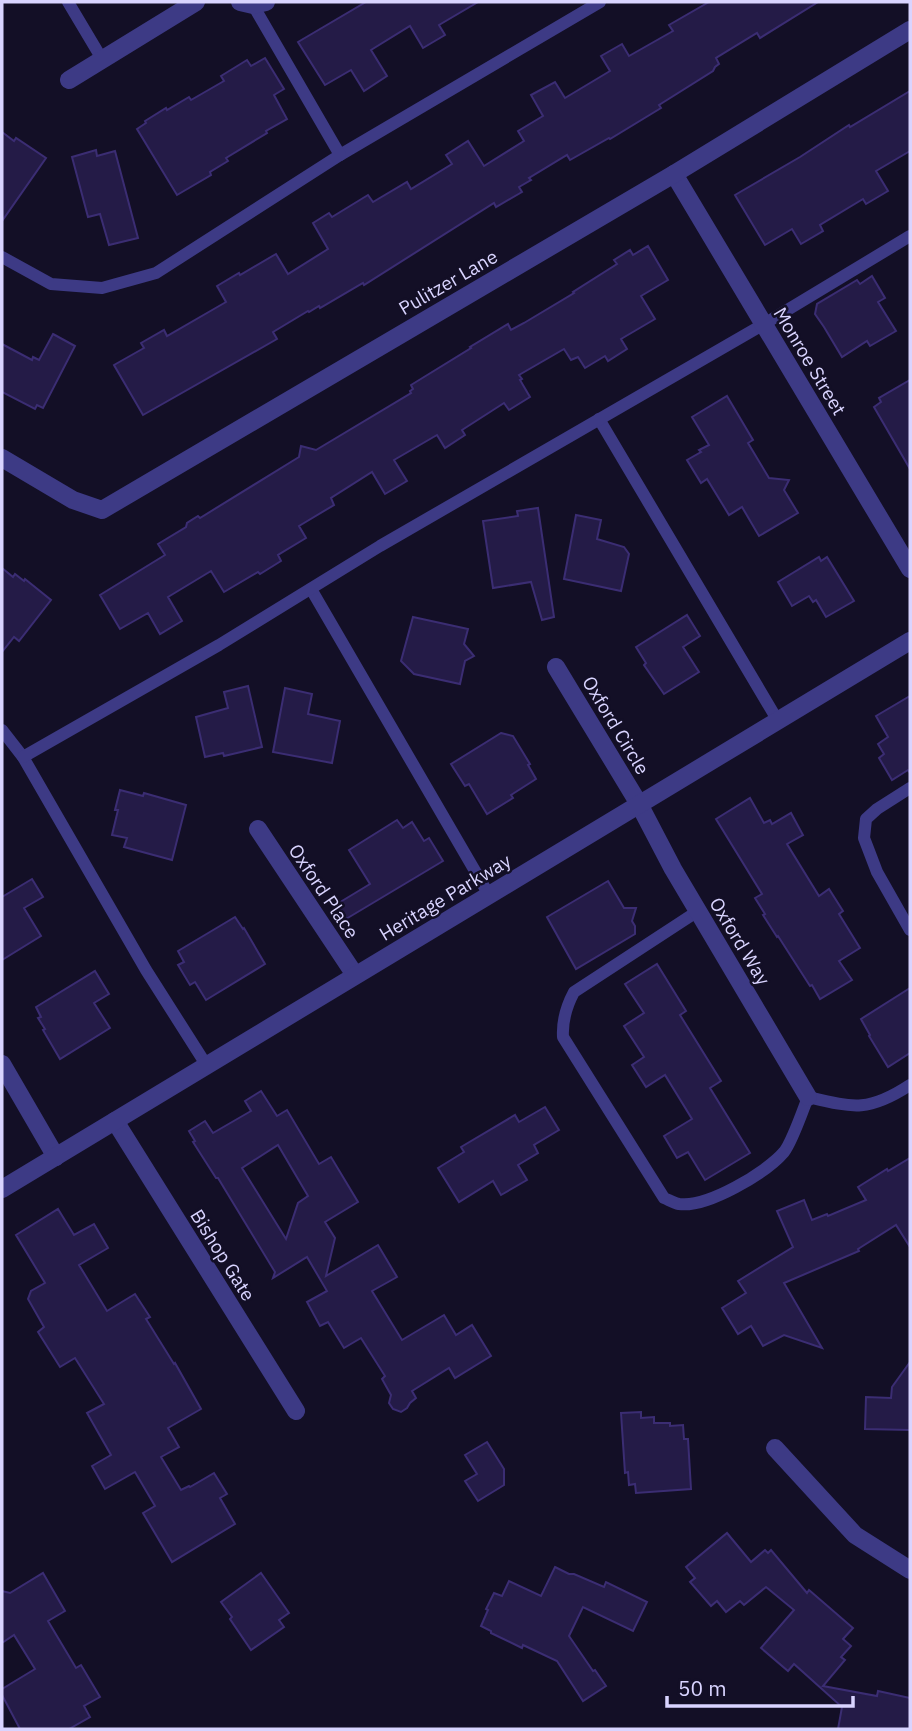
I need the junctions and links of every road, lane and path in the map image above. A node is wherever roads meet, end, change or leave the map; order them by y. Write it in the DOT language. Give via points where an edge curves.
graph roads {
  1 [pos="68,2"];
  2 [pos="195,2"];
  3 [pos="600,2"];
  4 [pos="253,3"];
  5 [pos="910,30"];
  6 [pos="102,59"];
  7 [pos="69,80"];
  8 [pos="340,155"];
  9 [pos="674,174"];
  10 [pos="910,236"];
  11 [pos="2,257"];
  12 [pos="764,324"];
  13 [pos="600,419"];
  14 [pos="2,458"];
  15 [pos="910,569"];
  16 [pos="310,589"];
  17 [pos="910,641"];
  18 [pos="556,667"];
  19 [pos="778,721"];
  20 [pos="2,730"];
  21 [pos="23,757"];
  22 [pos="910,788"];
  23 [pos="639,804"];
  24 [pos="258,829"];
  25 [pos="489,895"];
  26 [pos="698,911"];
  27 [pos="910,930"];
  28 [pos="355,975"];
  29 [pos="2,1063"];
  30 [pos="207,1066"];
  31 [pos="910,1085"];
  32 [pos="808,1097"];
  33 [pos="115,1121"];
  34 [pos="56,1157"];
  35 [pos="2,1189"];
  36 [pos="296,1411"];
  37 [pos="775,1448"];
  38 [pos="910,1570"];
  1 -- 6 [label="lane"];
  2 -- 6 [label="street"];
  3 -- 8 [label="lane"];
  4 -- 8 [label="lane"];
  5 -- 9 [label="street, Pulitzer Lane"];
  6 -- 7 [label="street"];
  8 -- 11 [label="lane" via="156,273 102,288 51,284"];
  9 -- 12 [label="street, Monroe Street"];
  9 -- 14 [label="street, Pulitzer Lane" via="102,510 73,500"];
  10 -- 12 [label="lane"];
  12 -- 13 [label="lane"];
  12 -- 15 [label="street, Monroe Street"];
  13 -- 16 [label="lane"];
  13 -- 19 [label="lane"];
  16 -- 21 [label="lane"];
  16 -- 25 [label="lane"];
  17 -- 19 [label="street, Heritage Parkway"];
  18 -- 23 [label="street, Oxford Circle"];
  19 -- 23 [label="street, Heritage Parkway"];
  20 -- 21 [label="lane"];
  21 -- 30 [label="lane" via="146,971"];
  22 -- 27 [label="lane" via="866,819 864,838 877,872"];
  23 -- 25 [label="street, Heritage Parkway"];
  23 -- 26 [label="street, Oxford Way"];
  24 -- 28 [label="street, Oxford Place"];
  25 -- 28 [label="street, Heritage Parkway"];
  26 -- 32 [label="street, Oxford Way"];
  26 -- 32 [label="lane" via="574,992 566,1006 563,1037 664,1198 681,1204 706,1201 733,1189 770,1164 785,1150"];
  28 -- 30 [label="street, Heritage Parkway"];
  29 -- 34 [label="street"];
  30 -- 33 [label="street, Heritage Parkway"];
  31 -- 32 [label="lane" via="892,1097 862,1106"];
  33 -- 34 [label="street, Heritage Parkway"];
  33 -- 36 [label="street, Bishop Gate"];
  34 -- 35 [label="street, Heritage Parkway"];
  37 -- 38 [label="street" via="855,1535"];
}
